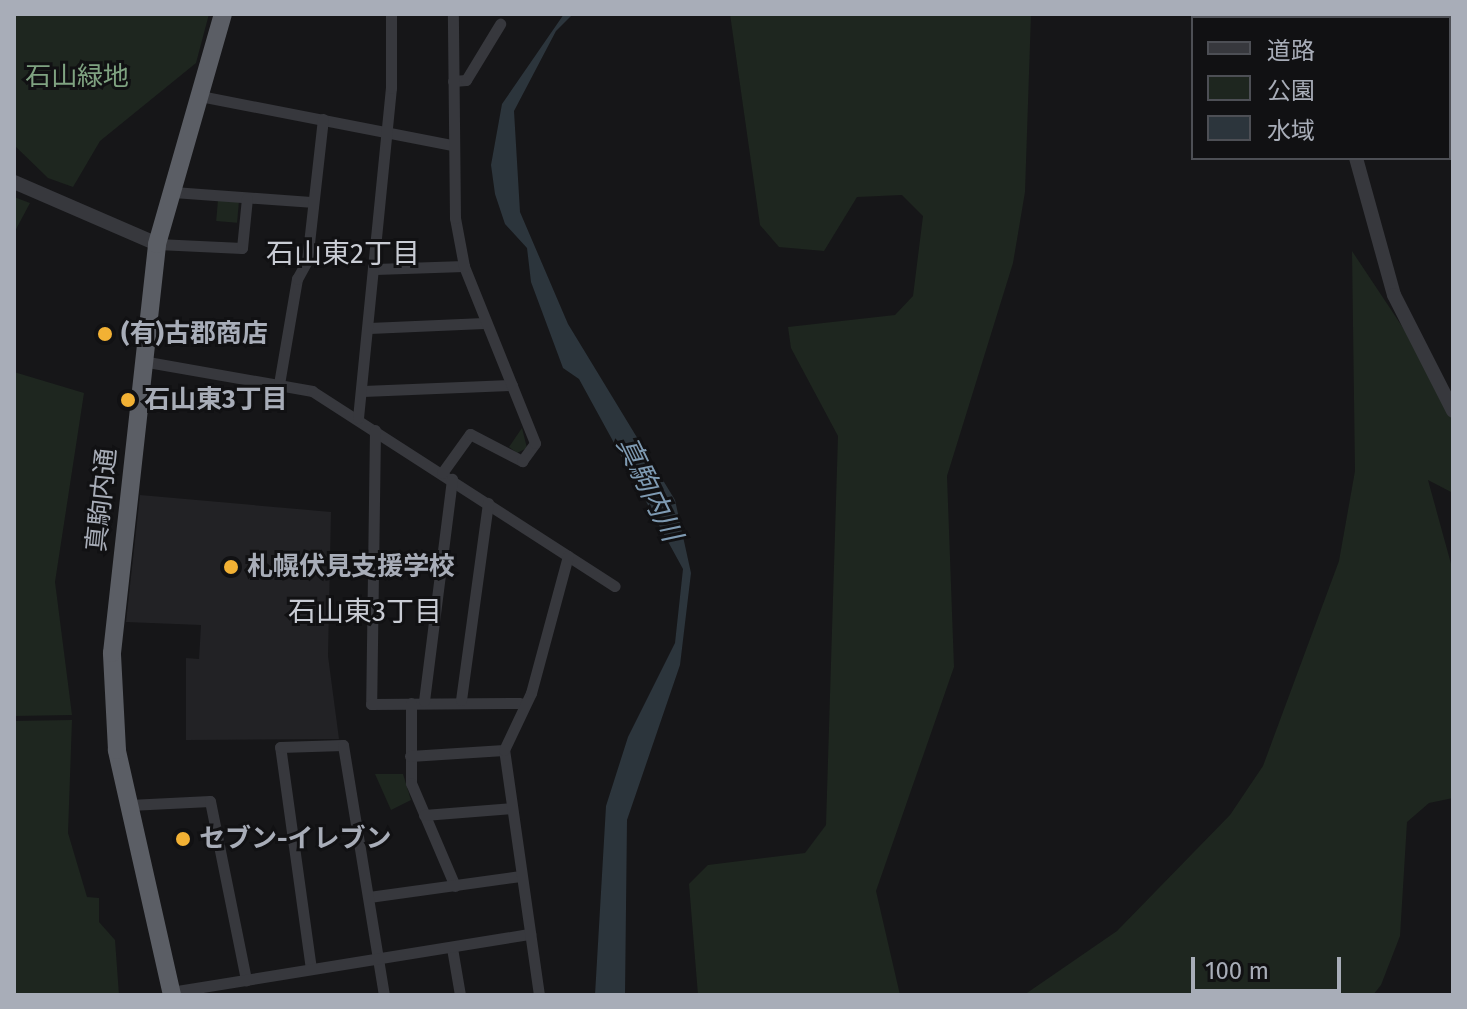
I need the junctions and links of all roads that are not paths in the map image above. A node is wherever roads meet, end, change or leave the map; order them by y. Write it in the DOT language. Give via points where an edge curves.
graph roads {
  1 [pos="223,14"];
  2 [pos="391,14"];
  3 [pos="453,14"];
  4 [pos="500,24"];
  5 [pos="453,81"];
  6 [pos="200,96"];
  7 [pos="323,119"];
  8 [pos="386,132"];
  9 [pos="452,145"];
  10 [pos="1357,160"];
  11 [pos="14,182"];
  12 [pos="173,192"];
  13 [pos="247,198"];
  14 [pos="311,202"];
  15 [pos="157,244"];
  16 [pos="464,266"];
  17 [pos="375,269"];
  18 [pos="484,323"];
  19 [pos="369,328"];
  20 [pos="142,361"];
  21 [pos="279,384"];
  22 [pos="512,385"];
  23 [pos="363,391"];
  24 [pos="1453,411"];
  25 [pos="358,418"];
  26 [pos="375,430"];
  27 [pos="447,476"];
  28 [pos="488,503"];
  29 [pos="568,556"];
  30 [pos="615,586"];
  31 [pos="461,700"];
  32 [pos="417,702"];
  33 [pos="520,703"];
  34 [pos="504,750"];
  35 [pos="410,756"];
  36 [pos="129,805"];
  37 [pos="512,808"];
  38 [pos="424,815"];
  39 [pos="521,876"];
  40 [pos="455,886"];
  41 [pos="369,897"];
  42 [pos="530,934"];
  43 [pos="452,948"];
  44 [pos="378,959"];
  45 [pos="311,969"];
  46 [pos="246,980"];
  47 [pos="172,994"];
  48 [pos="384,995"];
  49 [pos="460,995"];
  50 [pos="539,995"];
  1 -- 6 [label="highway, 真駒内通"];
  2 -- 8 [label="street"];
  3 -- 5 [label="street"];
  4 -- 5 [label="street" via="466,80"];
  5 -- 9 [label="street"];
  6 -- 7 [label="street"];
  6 -- 12 [label="highway, 真駒内通"];
  7 -- 8 [label="street"];
  7 -- 14 [label="street"];
  8 -- 9 [label="street"];
  8 -- 17 [label="street"];
  9 -- 16 [label="street"];
  10 -- 24 [label="street" via="1394,295"];
  11 -- 15 [label="street"];
  12 -- 13 [label="street"];
  12 -- 15 [label="highway, 真駒内通"];
  13 -- 14 [label="street"];
  13 -- 15 [label="street" via="242,248"];
  14 -- 21 [label="street" via="307,261 297,279"];
  15 -- 20 [label="highway, 真駒内通"];
  16 -- 17 [label="street"];
  16 -- 18 [label="street"];
  17 -- 19 [label="street"];
  18 -- 19 [label="street"];
  18 -- 22 [label="street"];
  19 -- 23 [label="street"];
  20 -- 21 [label="street"];
  20 -- 36 [label="highway, 真駒内通" via="112,665 113,723"];
  21 -- 25 [label="street" via="312,391"];
  22 -- 23 [label="street"];
  22 -- 27 [label="street" via="534,435 529,455 516,460 470,434"];
  23 -- 25 [label="street"];
  25 -- 26 [label="street"];
  26 -- 27 [label="street"];
  26 -- 32 [label="street" via="371,704"];
  27 -- 28 [label="street"];
  27 -- 32 [label="street"];
  28 -- 29 [label="street"];
  28 -- 31 [label="street"];
  29 -- 30 [label="street"];
  29 -- 33 [label="street" via="531,693"];
  31 -- 32 [label="street"];
  31 -- 33 [label="street"];
  32 -- 35 [label="street"];
  33 -- 34 [label="street"];
  34 -- 35 [label="street"];
  34 -- 37 [label="street"];
  35 -- 38 [label="street"];
  36 -- 46 [label="street" via="210,801"];
  36 -- 47 [label="highway, 真駒内通"];
  37 -- 38 [label="street"];
  37 -- 39 [label="street"];
  38 -- 40 [label="street"];
  39 -- 40 [label="street"];
  39 -- 42 [label="street"];
  40 -- 41 [label="street"];
  41 -- 44 [label="street"];
  41 -- 45 [label="street" via="350,753 343,745 280,747"];
  42 -- 43 [label="street"];
  42 -- 50 [label="street"];
  43 -- 44 [label="street"];
  43 -- 49 [label="street"];
  44 -- 45 [label="street"];
  44 -- 48 [label="street"];
  45 -- 46 [label="street"];
  46 -- 47 [label="street"];
}
